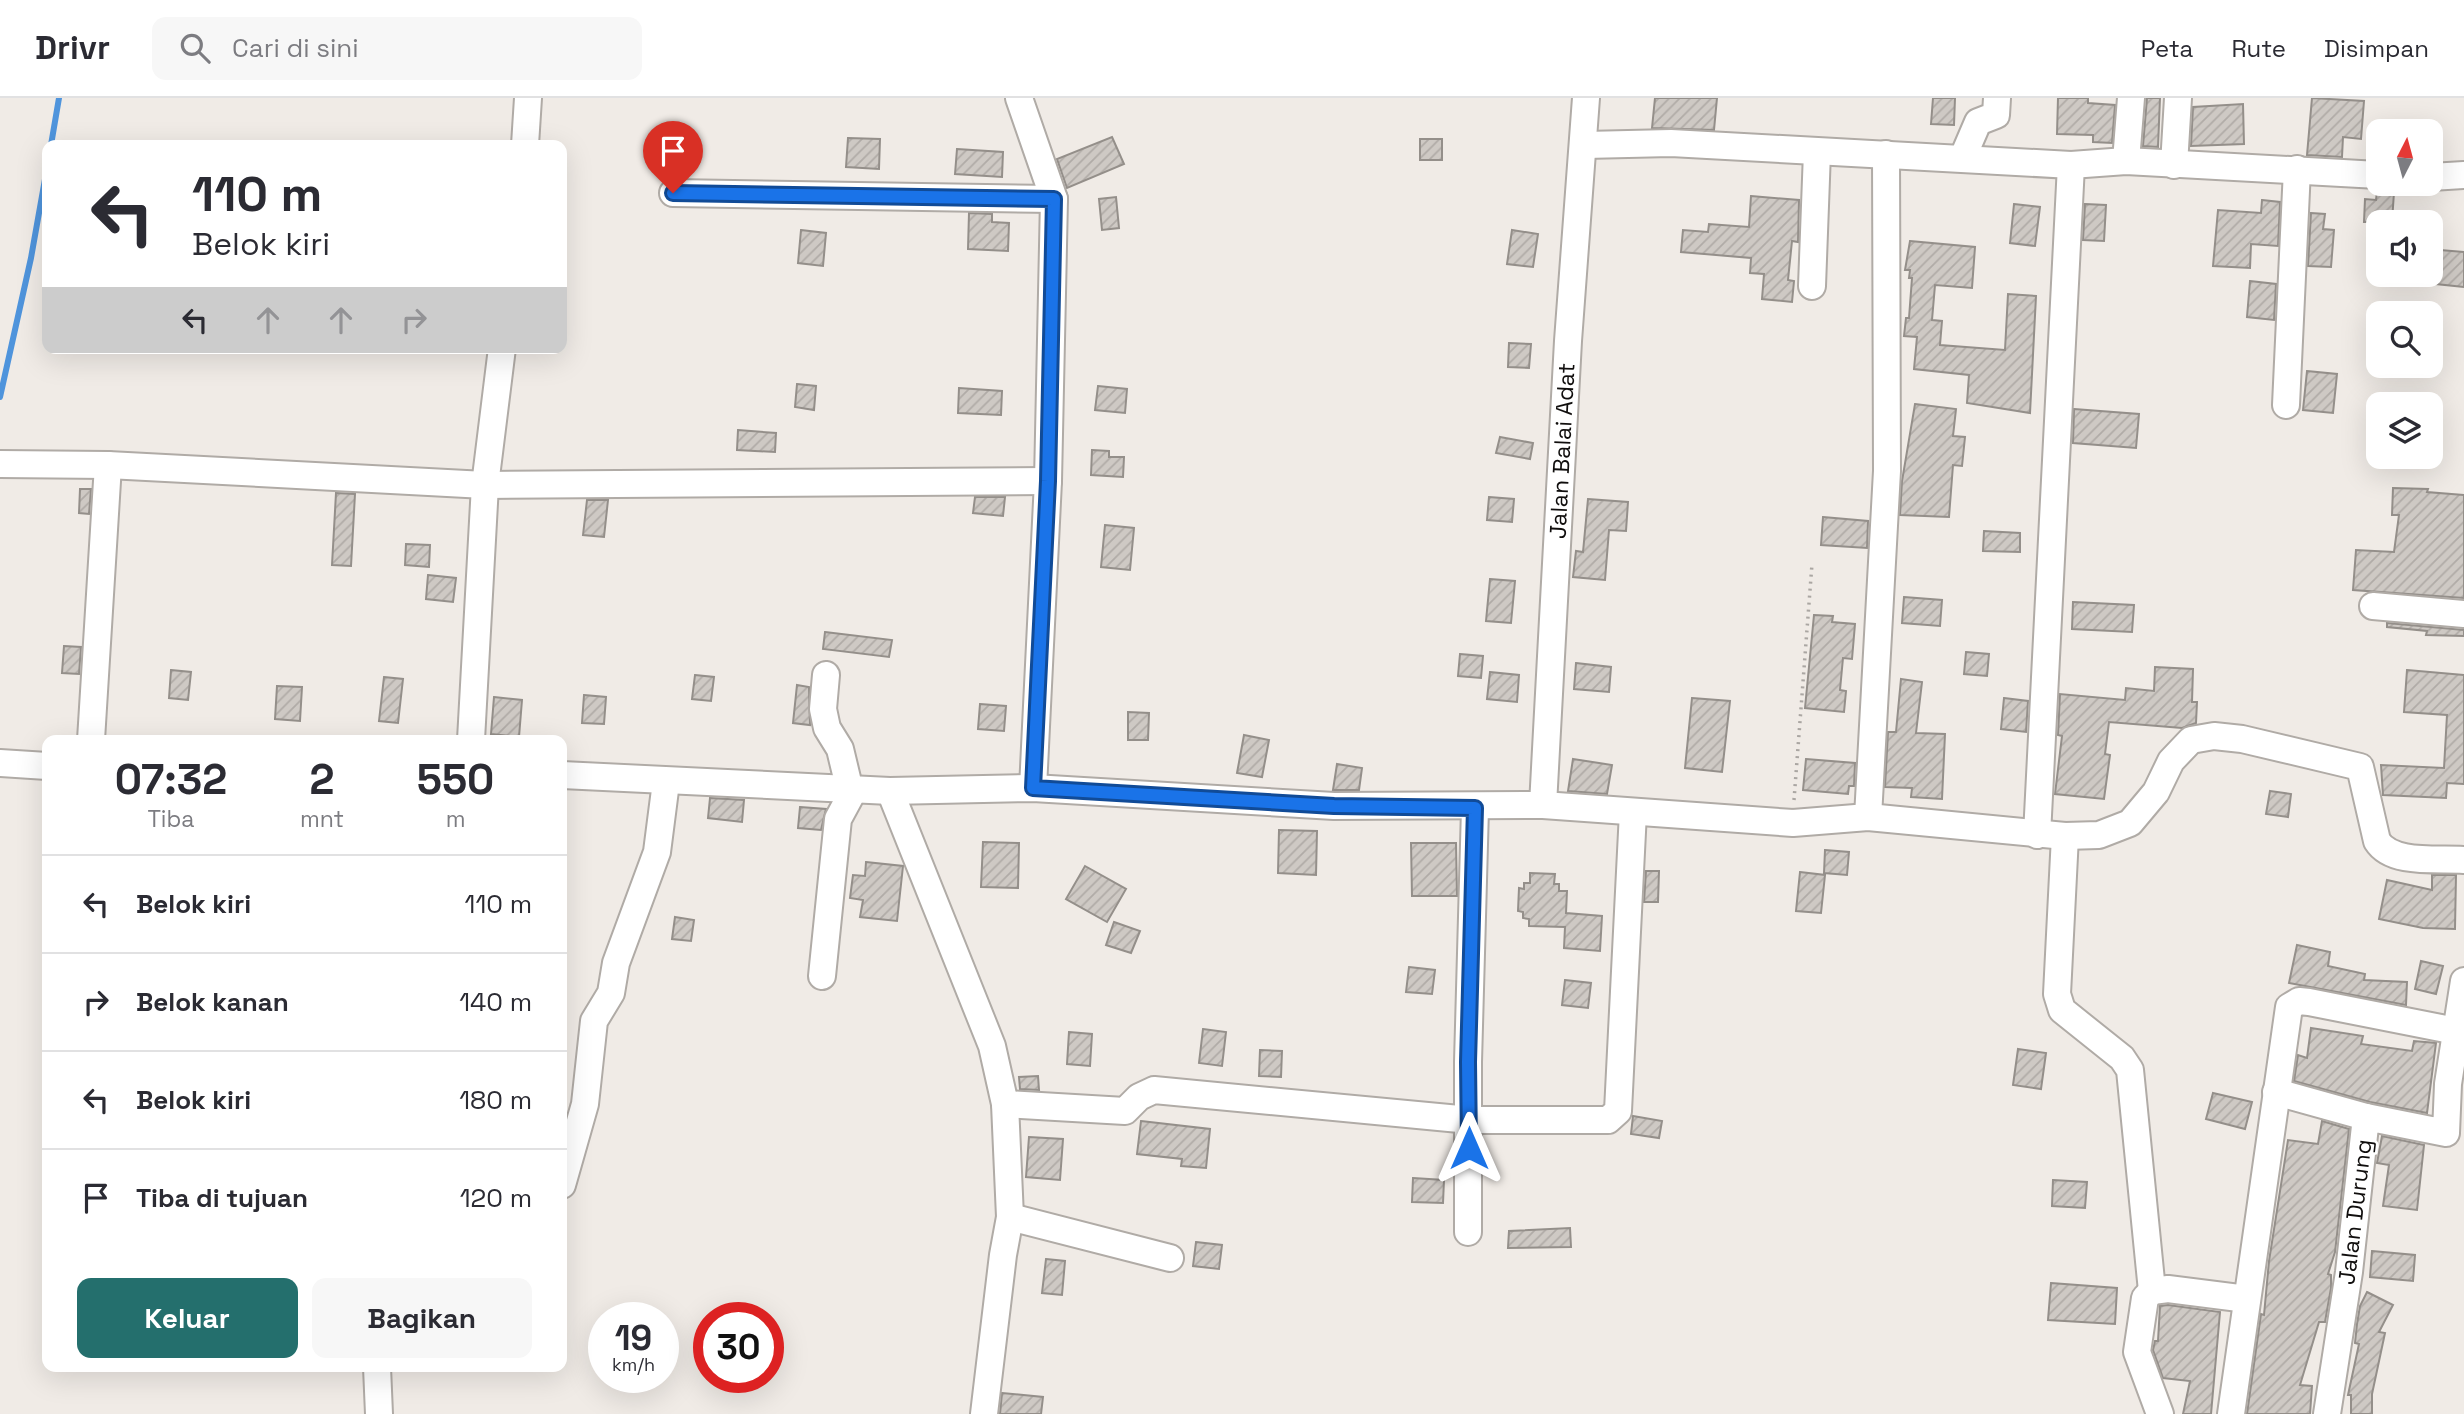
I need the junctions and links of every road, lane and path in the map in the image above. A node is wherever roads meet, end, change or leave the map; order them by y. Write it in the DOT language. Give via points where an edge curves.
graph roads {
  1 [pos="528,98"];
  2 [pos="1018,98"];
  3 [pos="1586,98"];
  4 [pos="1997,98"];
  5 [pos="2131,98"];
  6 [pos="2178,98"];
  7 [pos="525,140"];
  8 [pos="1585,145"];
  9 [pos="1817,152"];
  10 [pos="1886,154"];
  11 [pos="1963,157"];
  12 [pos="2126,161"];
  13 [pos="2174,164"];
  14 [pos="2071,165"];
  15 [pos="2297,169"];
  16 [pos="2366,174"];
  17 [pos="2464,175"];
  18 [pos="2443,176"];
  19 [pos="673,193"];
  20 [pos="1054,199"];
  21 [pos="1812,286"];
  22 [pos="501,354"];
  23 [pos="2286,405"];
  24 [pos="0,464"];
  25 [pos="108,466"];
  26 [pos="1048,481"];
  27 [pos="485,485"];
  28 [pos="1812,564"];
  29 [pos="2372,606"];
  30 [pos="2464,614"];
  31 [pos="826,674"];
  32 [pos="91,735"];
  33 [pos="471,735"];
  34 [pos="0,763"];
  35 [pos="42,766"];
  36 [pos="567,775"];
  37 [pos="666,782"];
  38 [pos="1033,788"];
  39 [pos="850,789"];
  40 [pos="890,792"];
  41 [pos="1543,805"];
  42 [pos="1475,808"];
  43 [pos="1633,812"];
  44 [pos="1868,817"];
  45 [pos="1793,823"];
  46 [pos="2037,835"];
  47 [pos="2064,836"];
  48 [pos="2464,860"];
  49 [pos="822,976"];
  50 [pos="2464,981"];
  51 [pos="2456,1031"];
  52 [pos="2276,1092"];
  53 [pos="1005,1104"];
  54 [pos="2366,1117"];
  55 [pos="1470,1120"];
  56 [pos="567,1167"];
  57 [pos="1010,1217"];
  58 [pos="1468,1232"];
  59 [pos="1170,1258"];
  60 [pos="2152,1291"];
  61 [pos="2247,1299"];
  62 [pos="377,1372"];
  63 [pos="379,1414"];
  64 [pos="984,1414"];
  65 [pos="2160,1414"];
  66 [pos="2231,1414"];
  67 [pos="2327,1414"];
  1 -- 7 [label="street"];
  2 -- 20 [label="street"];
  3 -- 8 [label="street, Jalan Balai Adat"];
  4 -- 11 [label="street" via="1996,115 1979,122"];
  5 -- 12 [label="street"];
  6 -- 13 [label="street"];
  8 -- 9 [label="street" via="1671,143"];
  8 -- 41 [label="street, Jalan Balai Adat" via="1568,341"];
  9 -- 10 [label="street"];
  9 -- 21 [label="street"];
  10 -- 11 [label="street"];
  10 -- 44 [label="street" via="1887,471"];
  11 -- 14 [label="street"];
  12 -- 13 [label="street"];
  12 -- 14 [label="street"];
  13 -- 15 [label="street"];
  14 -- 46 [label="street"];
  15 -- 16 [label="street"];
  15 -- 23 [label="street"];
  17 -- 18 [label="street"];
  19 -- 20 [label="street"];
  20 -- 26 [label="street"];
  22 -- 27 [label="street"];
  24 -- 25 [label="street"];
  25 -- 27 [label="street"];
  25 -- 32 [label="street"];
  26 -- 27 [label="street"];
  26 -- 38 [label="street"];
  27 -- 33 [label="street"];
  28 -- 45 [label="path"];
  29 -- 30 [label="street"];
  31 -- 39 [label="street" via="823,709"];
  34 -- 35 [label="street"];
  36 -- 37 [label="street"];
  37 -- 39 [label="street"];
  37 -- 56 [label="street" via="657,852 616,963 611,993 594,1021 585,1104"];
  38 -- 40 [label="street"];
  38 -- 42 [label="street" via="1334,806"];
  39 -- 40 [label="street"];
  39 -- 49 [label="street" via="838,819"];
  40 -- 53 [label="street" via="992,1046"];
  41 -- 42 [label="street"];
  41 -- 43 [label="street"];
  42 -- 55 [label="street"];
  43 -- 45 [label="street"];
  43 -- 55 [label="street" via="1618,1111 1608,1120"];
  44 -- 45 [label="street"];
  44 -- 46 [label="street"];
  46 -- 47 [label="street"];
  47 -- 48 [label="street" via="2099,835 2130,823 2156,792 2181,747 2214,736 2351,762 2363,772 2377,841 2384,851 2396,856"];
  47 -- 60 [label="street" via="2057,994 2062,1010 2122,1058 2130,1070"];
  50 -- 51 [label="street, Jalan Durung"];
  51 -- 52 [label="street" via="2299,1001 2289,1007"];
  51 -- 54 [label="street, Jalan Durung" via="2446,1133"];
  52 -- 54 [label="street"];
  52 -- 61 [label="street"];
  53 -- 55 [label="street" via="1125,1111 1154,1090"];
  53 -- 57 [label="street"];
  54 -- 67 [label="street, Jalan Durung"];
  55 -- 58 [label="street"];
  57 -- 59 [label="street"];
  57 -- 64 [label="street"];
  60 -- 61 [label="street"];
  60 -- 65 [label="street" via="2145,1298 2137,1352"];
  61 -- 66 [label="street"];
  62 -- 63 [label="street"];
}
